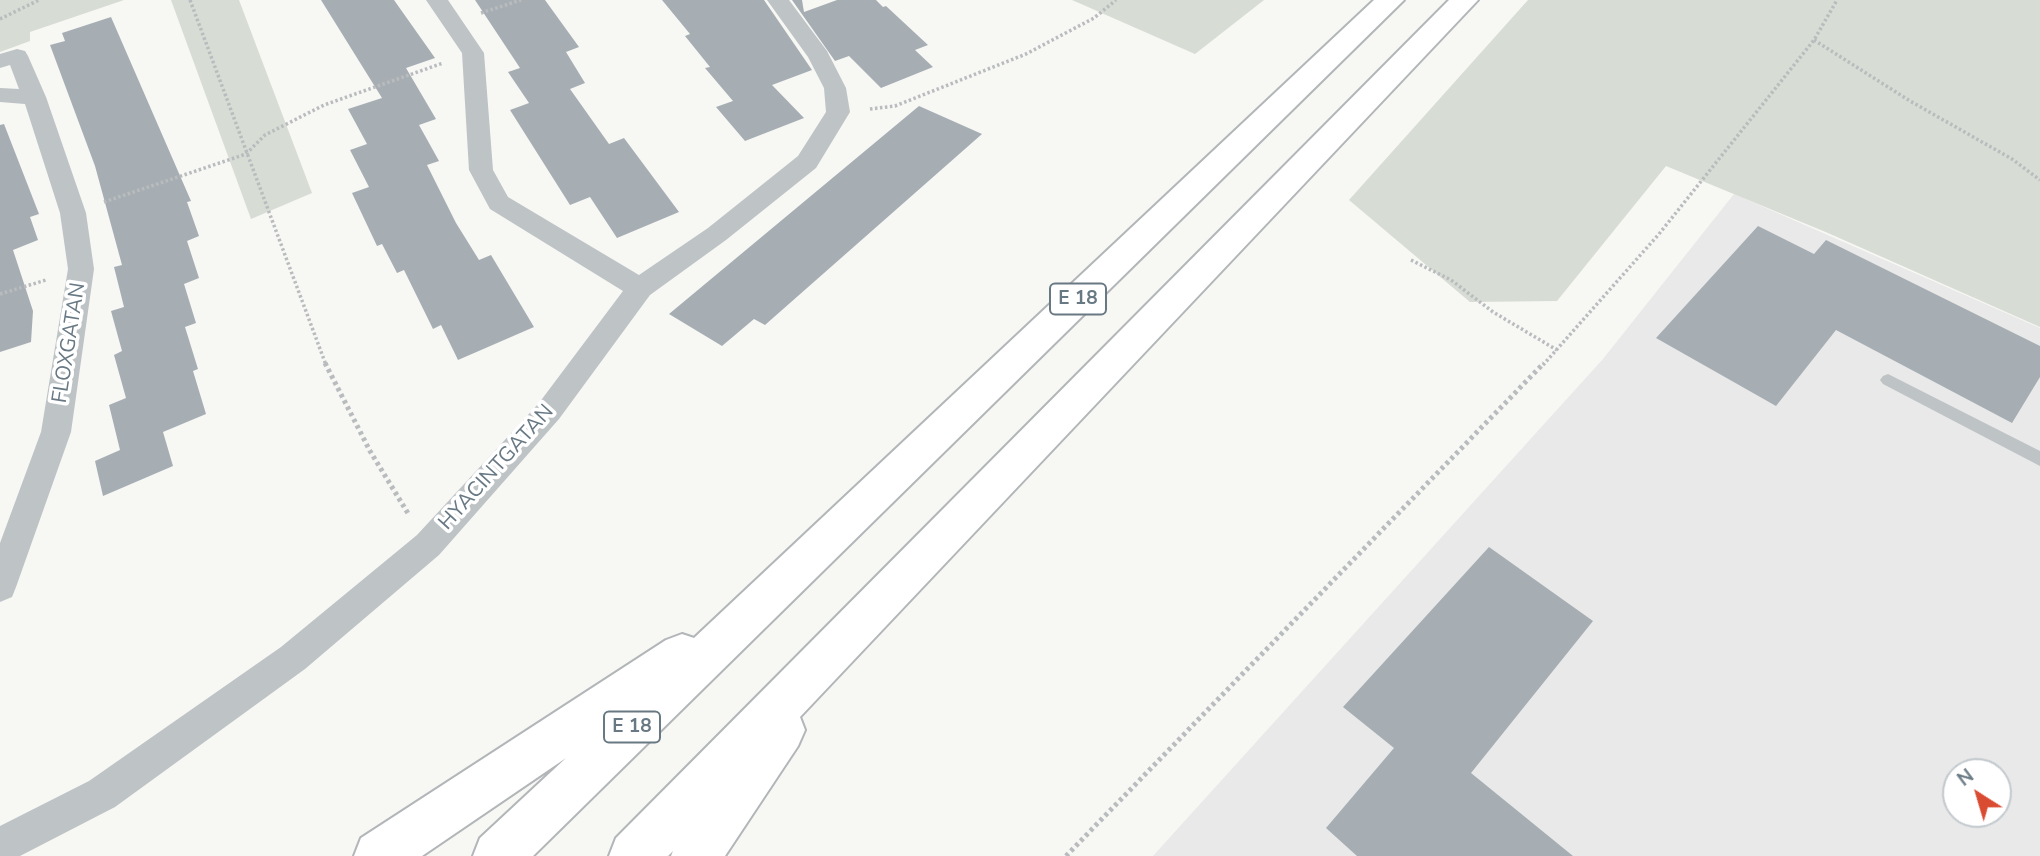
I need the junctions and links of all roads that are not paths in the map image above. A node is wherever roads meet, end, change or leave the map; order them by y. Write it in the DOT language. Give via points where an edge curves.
graph roads {
  1 [pos="436,0"];
  2 [pos="778,0"];
  3 [pos="1390,0"];
  4 [pos="1464,0"];
  5 [pos="0,61"];
  6 [pos="0,95"];
  7 [pos="34,97"];
  8 [pos="640,288"];
  9 [pos="1888,380"];
  10 [pos="2040,459"];
  11 [pos="0,587"];
  12 [pos="765,598"];
  13 [pos="839,645"];
  14 [pos="0,846"];
  15 [pos="379,856"];
  16 [pos="498,856"];
  17 [pos="635,856"];
  18 [pos="696,856"];
  1 -- 8 [label="street" via="473,53 481,170 499,203"];
  2 -- 8 [label="street, HYACINTGATAN" via="824,67 835,88 838,112 807,162"];
  3 -- 12 [label="highway, E 18"];
  4 -- 13 [label="highway"];
  5 -- 7 [label="street, FLOXGATAN" via="17,56"];
  6 -- 7 [label="street"];
  7 -- 11 [label="street, FLOXGATAN" via="74,213 81,269 56,432"];
  8 -- 14 [label="street, HYACINTGATAN" via="549,411 428,545 293,657 102,794"];
  9 -- 10 [label="lane"];
  12 -- 15 [label="highway"];
  12 -- 16 [label="highway, E 18"];
  13 -- 17 [label="highway"];
  13 -- 18 [label="highway"];
}
